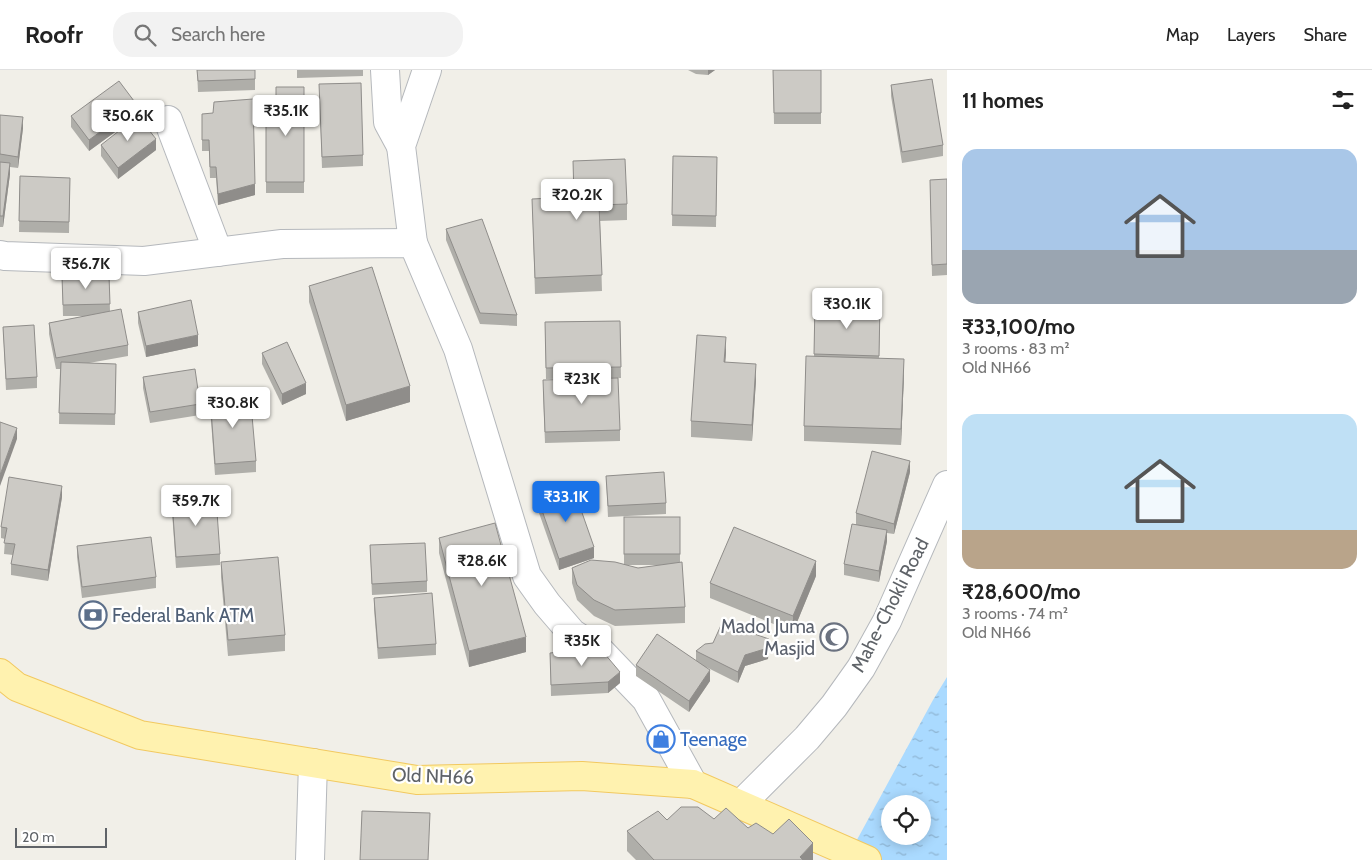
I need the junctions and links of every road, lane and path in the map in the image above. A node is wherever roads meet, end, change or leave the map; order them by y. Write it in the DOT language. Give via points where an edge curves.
graph roads {
  1 [pos="385,70"];
  2 [pos="427,70"];
  3 [pos="168,120"];
  4 [pos="401,146"];
  5 [pos="413,243"];
  6 [pos="218,252"];
  7 [pos="0,255"];
  8 [pos="947,485"];
  9 [pos="0,673"];
  10 [pos="313,763"];
  11 [pos="693,784"];
  12 [pos="740,805"];
  13 [pos="310,860"];
  14 [pos="868,860"];
  1 -- 4 [label="street" via="388,122"];
  2 -- 4 [label="street"];
  3 -- 6 [label="street"];
  4 -- 5 [label="street"];
  5 -- 6 [label="street" via="282,244"];
  5 -- 11 [label="street" via="458,349 527,576 572,633 600,651 646,699"];
  6 -- 7 [label="street" via="144,261"];
  8 -- 12 [label="street, Mahe-Chokli Road" via="887,621 861,668 807,738"];
  9 -- 10 [label="main road, Old NH66" via="18,687 140,735"];
  10 -- 11 [label="main road, Old NH66" via="417,780 582,776"];
  10 -- 13 [label="street"];
  11 -- 12 [label="main road, Old NH66"];
  12 -- 14 [label="main road, Old NH66"];
}
